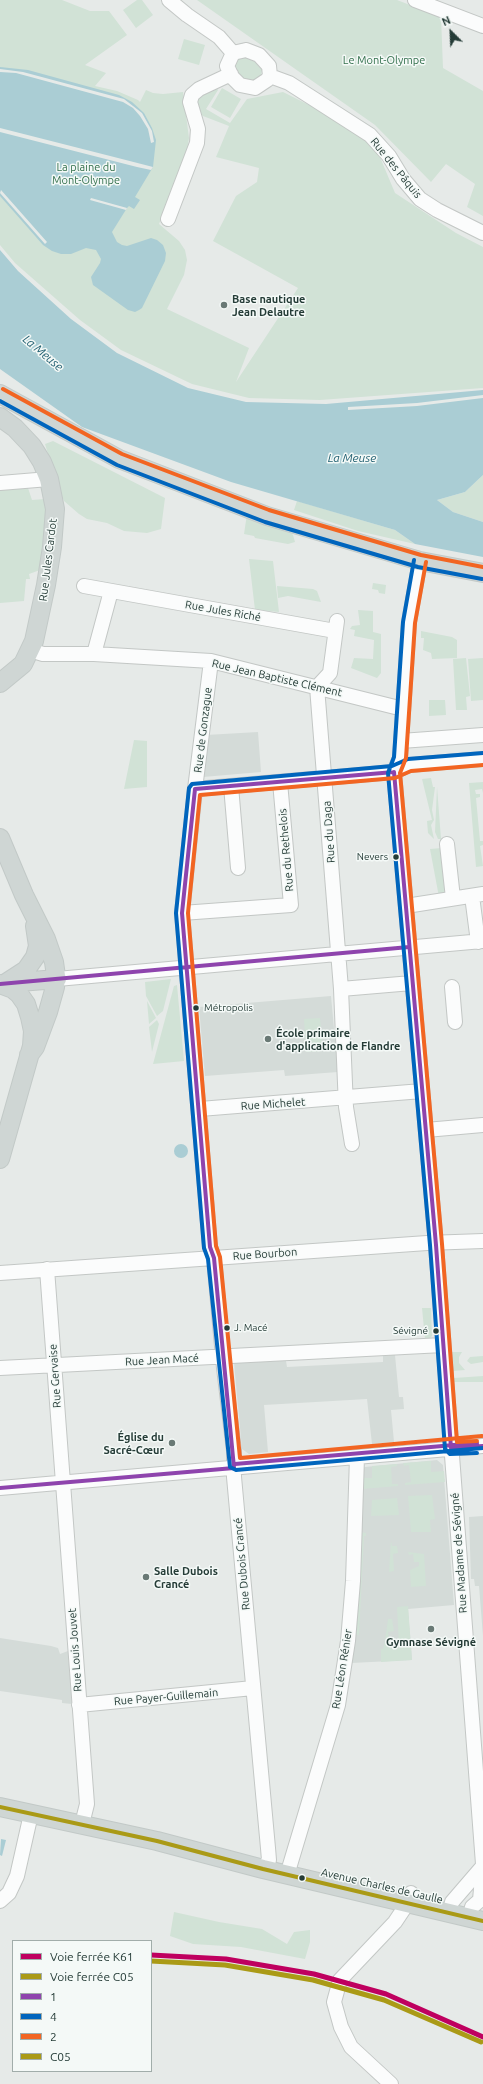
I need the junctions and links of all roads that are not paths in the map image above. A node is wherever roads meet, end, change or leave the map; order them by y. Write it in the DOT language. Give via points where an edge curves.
graph roads {
  1 [pos="169,0"];
  2 [pos="415,0"];
  3 [pos="481,25"];
  4 [pos="233,53"];
  5 [pos="230,74"];
  6 [pos="270,76"];
  7 [pos="168,219"];
  8 [pos="483,233"];
  9 [pos="0,387"];
  10 [pos="0,394"];
  11 [pos="0,417"];
  12 [pos="54,422"];
  13 [pos="49,479"];
  14 [pos="0,483"];
  15 [pos="420,562"];
  16 [pos="483,573"];
  17 [pos="84,586"];
  18 [pos="111,591"];
  19 [pos="30,650"];
  20 [pos="94,654"];
  21 [pos="211,661"];
  22 [pos="0,683"];
  23 [pos="317,687"];
  24 [pos="403,709"];
  25 [pos="483,735"];
  26 [pos="401,741"];
  27 [pos="483,758"];
  28 [pos="394,772"];
  29 [pos="324,778"];
  30 [pos="280,782"];
  31 [pos="231,786"];
  32 [pos="195,790"];
  33 [pos="0,838"];
  34 [pos="447,844"];
  35 [pos="238,868"];
  36 [pos="24,895"];
  37 [pos="478,895"];
  38 [pos="453,898"];
  39 [pos="406,906"];
  40 [pos="182,913"];
  41 [pos="480,941"];
  42 [pos="409,947"];
  43 [pos="338,953"];
  44 [pos="186,967"];
  45 [pos="57,979"];
  46 [pos="2,984"];
  47 [pos="412,984"];
  48 [pos="452,987"];
  49 [pos="341,989"];
  50 [pos="455,1022"];
  51 [pos="29,1055"];
  52 [pos="422,1091"];
  53 [pos="347,1098"];
  54 [pos="200,1109"];
  55 [pos="483,1125"];
  56 [pos="426,1130"];
  57 [pos="4,1133"];
  58 [pos="352,1144"];
  59 [pos="0,1159"];
  60 [pos="483,1241"];
  61 [pos="436,1243"];
  62 [pos="214,1258"];
  63 [pos="47,1269"];
  64 [pos="0,1273"];
  65 [pos="443,1345"];
  66 [pos="223,1357"];
  67 [pos="54,1366"];
  68 [pos="0,1368"];
  69 [pos="483,1446"];
  70 [pos="451,1448"];
  71 [pos="357,1457"];
  72 [pos="234,1468"];
  73 [pos="63,1483"];
  74 [pos="0,1488"];
  75 [pos="253,1688"];
  76 [pos="79,1705"];
  77 [pos="0,1796"];
  78 [pos="0,1807"];
  79 [pos="31,1814"];
  80 [pos="84,1816"];
  81 [pos="266,1865"];
  82 [pos="483,1865"];
  83 [pos="288,1870"];
  84 [pos="409,1899"];
  85 [pos="0,1900"];
  86 [pos="450,1908"];
  87 [pos="477,1914"];
  88 [pos="391,2084"];
  1 -- 4 [label="street" via="220,37"];
  2 -- 3 [label="street"];
  4 -- 5 [label="street" via="227,66"];
  4 -- 6 [label="street" via="246,50 259,55 269,66"];
  5 -- 6 [label="street" via="240,85 249,88 259,86"];
  5 -- 7 [label="street" via="192,95 191,107 198,129 197,143"];
  6 -- 8 [label="street, Rue des Pâquis" via="289,83 370,136 389,156 403,179 420,199"];
  9 -- 12 [label="main road" via="20,397"];
  10 -- 12 [label="main road"];
  11 -- 13 [label="main road, Rue Jules Cardot" via="32,446"];
  12 -- 15 [label="main road" via="119,458 267,516"];
  13 -- 14 [label="street"];
  13 -- 19 [label="main road, Rue Jules Cardot" via="55,509 52,547 43,602"];
  15 -- 16 [label="main road"];
  15 -- 24 [label="street" via="409,622"];
  17 -- 18 [label="street, Rue Jules Riché"];
  18 -- 20 [label="street"];
  18 -- 23 [label="street, Rue Jules Riché" via="336,626 330,673"];
  19 -- 20 [label="street, Rue Jean Baptiste Clément" via="43,654"];
  19 -- 22 [label="main road, Rue Jules Cardot" via="23,664"];
  20 -- 21 [label="street, Rue Jean Baptiste Clément"];
  21 -- 23 [label="street, Rue Jean Baptiste Clément"];
  21 -- 32 [label="street, Rue de Gonzague"];
  23 -- 24 [label="street, Rue Jean Baptiste Clément"];
  23 -- 29 [label="street, Rue du Daga"];
  24 -- 26 [label="street"];
  25 -- 26 [label="street"];
  26 -- 28 [label="street" via="400,758"];
  27 -- 28 [label="street" via="409,765"];
  28 -- 29 [label="street"];
  28 -- 39 [label="street, Rue Madame de Sévigné"];
  29 -- 30 [label="street"];
  29 -- 43 [label="street, Rue du Daga"];
  30 -- 31 [label="street"];
  30 -- 40 [label="street, Rue du Rethelois" via="291,905"];
  31 -- 32 [label="street"];
  31 -- 35 [label="street"];
  32 -- 40 [label="street, Rue de Gonzague"];
  33 -- 36 [label="main road"];
  34 -- 38 [label="street"];
  36 -- 45 [label="main road" via="46,940"];
  36 -- 46 [label="main road" via="36,931 38,946 35,957 26,970"];
  37 -- 38 [label="street"];
  37 -- 41 [label="street"];
  38 -- 39 [label="street"];
  39 -- 42 [label="street, Rue Madame de Sévigné"];
  40 -- 44 [label="street, Rue de Gonzague"];
  41 -- 42 [label="street"];
  42 -- 43 [label="street"];
  42 -- 47 [label="street, Rue Madame de Sévigné"];
  43 -- 44 [label="street"];
  43 -- 49 [label="street, Rue du Daga"];
  44 -- 45 [label="street"];
  44 -- 54 [label="street, Rue de Gonzague"];
  45 -- 46 [label="main road"];
  45 -- 51 [label="main road" via="48,1012"];
  46 -- 51 [label="main road" via="12,989 26,1004 33,1031"];
  47 -- 49 [label="street"];
  47 -- 52 [label="street, Rue Madame de Sévigné"];
  48 -- 50 [label="street"];
  49 -- 53 [label="street, Rue du Daga"];
  51 -- 57 [label="main road"];
  52 -- 53 [label="street, Rue Michelet"];
  52 -- 56 [label="street, Rue Madame de Sévigné"];
  53 -- 54 [label="street, Rue Michelet"];
  53 -- 58 [label="street"];
  54 -- 62 [label="street, Rue Dubois Crancé" via="210,1247"];
  55 -- 56 [label="street"];
  56 -- 61 [label="street, Rue Madame de Sévigné"];
  57 -- 59 [label="main road"];
  60 -- 61 [label="street, Rue Bourbon"];
  61 -- 62 [label="street, Rue Bourbon"];
  61 -- 65 [label="street, Rue Madame de Sévigné"];
  62 -- 63 [label="street, Rue Bourbon"];
  62 -- 66 [label="street, Rue Dubois Crancé"];
  63 -- 64 [label="street, Rue Bourbon"];
  63 -- 67 [label="street, Rue Gervaise"];
  65 -- 66 [label="street, Rue Jean Macé"];
  65 -- 70 [label="street, Rue Madame de Sévigné"];
  66 -- 67 [label="street, Rue Jean Macé"];
  66 -- 72 [label="street, Rue Dubois Crancé"];
  67 -- 68 [label="street, Rue Jean Macé"];
  67 -- 73 [label="street, Rue Gervaise"];
  69 -- 70 [label="street"];
  70 -- 71 [label="street"];
  70 -- 82 [label="street, Rue Madame de Sévigné"];
  71 -- 72 [label="street"];
  71 -- 83 [label="street, Rue Léon Rénier" via="353,1581 348,1640 338,1705"];
  72 -- 73 [label="street"];
  72 -- 75 [label="street, Rue Dubois Crancé"];
  73 -- 74 [label="street"];
  73 -- 76 [label="street, Rue Louis Jouvet"];
  75 -- 76 [label="street, Rue Payer-Guillemain"];
  75 -- 81 [label="street, Rue Dubois Crancé"];
  76 -- 80 [label="street, Rue Louis Jouvet" via="87,1804"];
  77 -- 80 [label="main road, Avenue Charles de Gaulle"];
  78 -- 79 [label="main road, Avenue Charles de Gaulle"];
  79 -- 81 [label="main road, Avenue Charles de Gaulle"];
  79 -- 85 [label="street" via="17,1876 8,1893"];
  80 -- 81 [label="main road, Avenue Charles de Gaulle"];
  81 -- 83 [label="main road, Avenue Charles de Gaulle"];
  82 -- 86 [label="street"];
  82 -- 87 [label="street, Rue Madame de Sévigné"];
  83 -- 84 [label="main road, Avenue Charles de Gaulle"];
  84 -- 86 [label="main road, Avenue Charles de Gaulle"];
  84 -- 88 [label="street" via="395,1922 343,1976 335,1992 334,2002 341,2027 351,2047"];
  86 -- 87 [label="main road, Avenue Charles de Gaulle"];
}
